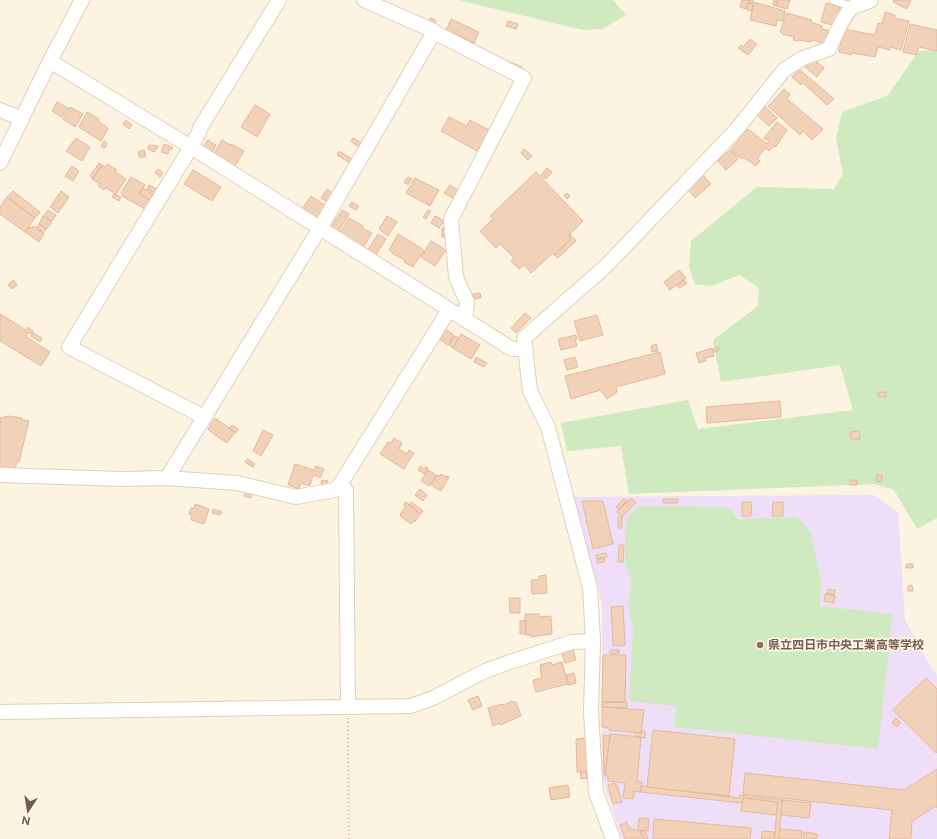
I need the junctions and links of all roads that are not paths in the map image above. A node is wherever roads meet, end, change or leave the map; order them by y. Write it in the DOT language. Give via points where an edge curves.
graph roads {
  1 [pos="82,0"];
  2 [pos="279,0"];
  3 [pos="364,0"];
  4 [pos="833,0"];
  5 [pos="871,0"];
  6 [pos="852,7"];
  7 [pos="434,32"];
  8 [pos="50,61"];
  9 [pos="0,110"];
  10 [pos="22,119"];
  11 [pos="191,147"];
  12 [pos="0,163"];
  13 [pos="320,228"];
  14 [pos="449,310"];
  15 [pos="465,320"];
  16 [pos="526,349"];
  17 [pos="204,417"];
  18 [pos="0,475"];
  19 [pos="167,478"];
  20 [pos="341,483"];
  21 [pos="593,641"];
  22 [pos="348,706"];
  23 [pos="0,712"];
  24 [pos="613,839"];
  1 -- 8 [label="street"];
  2 -- 11 [label="street" via="200,128"];
  3 -- 7 [label="street"];
  4 -- 6 [label="lane"];
  5 -- 6 [label="street"];
  6 -- 16 [label="street" via="829,49 804,58 784,70 736,130 606,266 524,338"];
  7 -- 13 [label="street"];
  7 -- 15 [label="street" via="524,78 451,219 456,277 467,302"];
  8 -- 10 [label="street"];
  8 -- 11 [label="street"];
  9 -- 10 [label="street"];
  10 -- 12 [label="street"];
  11 -- 13 [label="street"];
  11 -- 17 [label="street" via="69,347"];
  13 -- 14 [label="street"];
  13 -- 17 [label="street"];
  14 -- 15 [label="street"];
  14 -- 20 [label="street"];
  15 -- 16 [label="street" via="512,349"];
  16 -- 21 [label="street" via="530,391 548,427 590,588"];
  17 -- 19 [label="street"];
  18 -- 19 [label="street"];
  19 -- 20 [label="street" via="236,483 296,497 335,490"];
  20 -- 22 [label="street" via="346,491"];
  21 -- 22 [label="street" via="572,642 510,662 411,706"];
  21 -- 24 [label="street" via="591,711 596,792"];
  22 -- 23 [label="street"];
}
